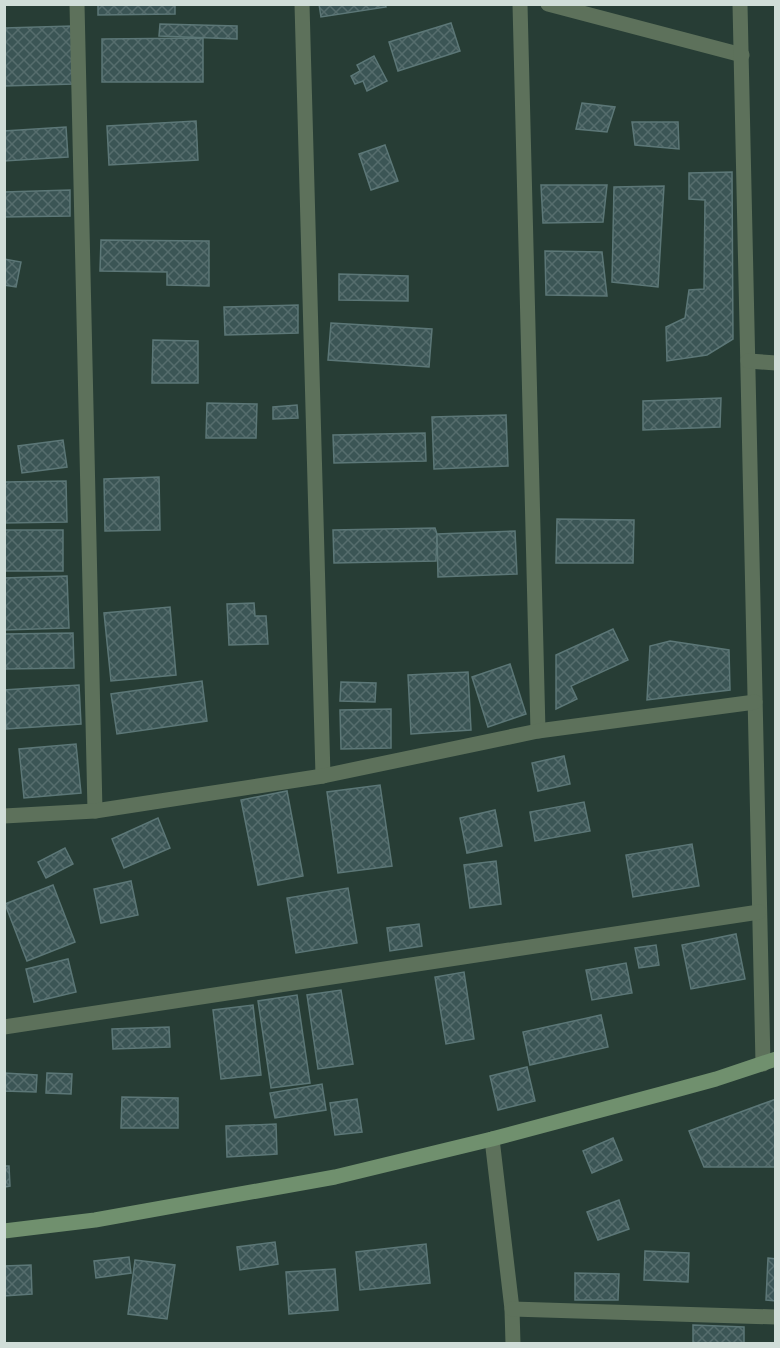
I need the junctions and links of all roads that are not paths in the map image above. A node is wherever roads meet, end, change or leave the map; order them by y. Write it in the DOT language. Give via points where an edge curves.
graph roads {
  1 [pos="77,4"];
  2 [pos="302,4"];
  3 [pos="520,4"];
  4 [pos="548,4"];
  5 [pos="740,4"];
  6 [pos="741,55"];
  7 [pos="748,361"];
  8 [pos="776,363"];
  9 [pos="755,702"];
  10 [pos="538,731"];
  11 [pos="323,776"];
  12 [pos="95,811"];
  13 [pos="4,816"];
  14 [pos="759,912"];
  15 [pos="4,1027"];
  16 [pos="769,1061"];
  17 [pos="492,1139"];
  18 [pos="4,1231"];
  19 [pos="512,1310"];
  20 [pos="776,1317"];
  21 [pos="513,1344"];
  1 -- 12 [label="street"];
  2 -- 11 [label="street"];
  3 -- 10 [label="street"];
  4 -- 6 [label="street"];
  5 -- 6 [label="street"];
  6 -- 7 [label="street"];
  7 -- 8 [label="street"];
  7 -- 9 [label="street"];
  9 -- 10 [label="street"];
  9 -- 14 [label="street"];
  10 -- 11 [label="street"];
  11 -- 12 [label="street"];
  12 -- 13 [label="street"];
  14 -- 15 [label="street"];
  14 -- 16 [label="street"];
  16 -- 17 [label="main road"];
  17 -- 18 [label="main road" via="335,1177 95,1220"];
  17 -- 19 [label="street"];
  19 -- 20 [label="street"];
  19 -- 21 [label="street"];
}
